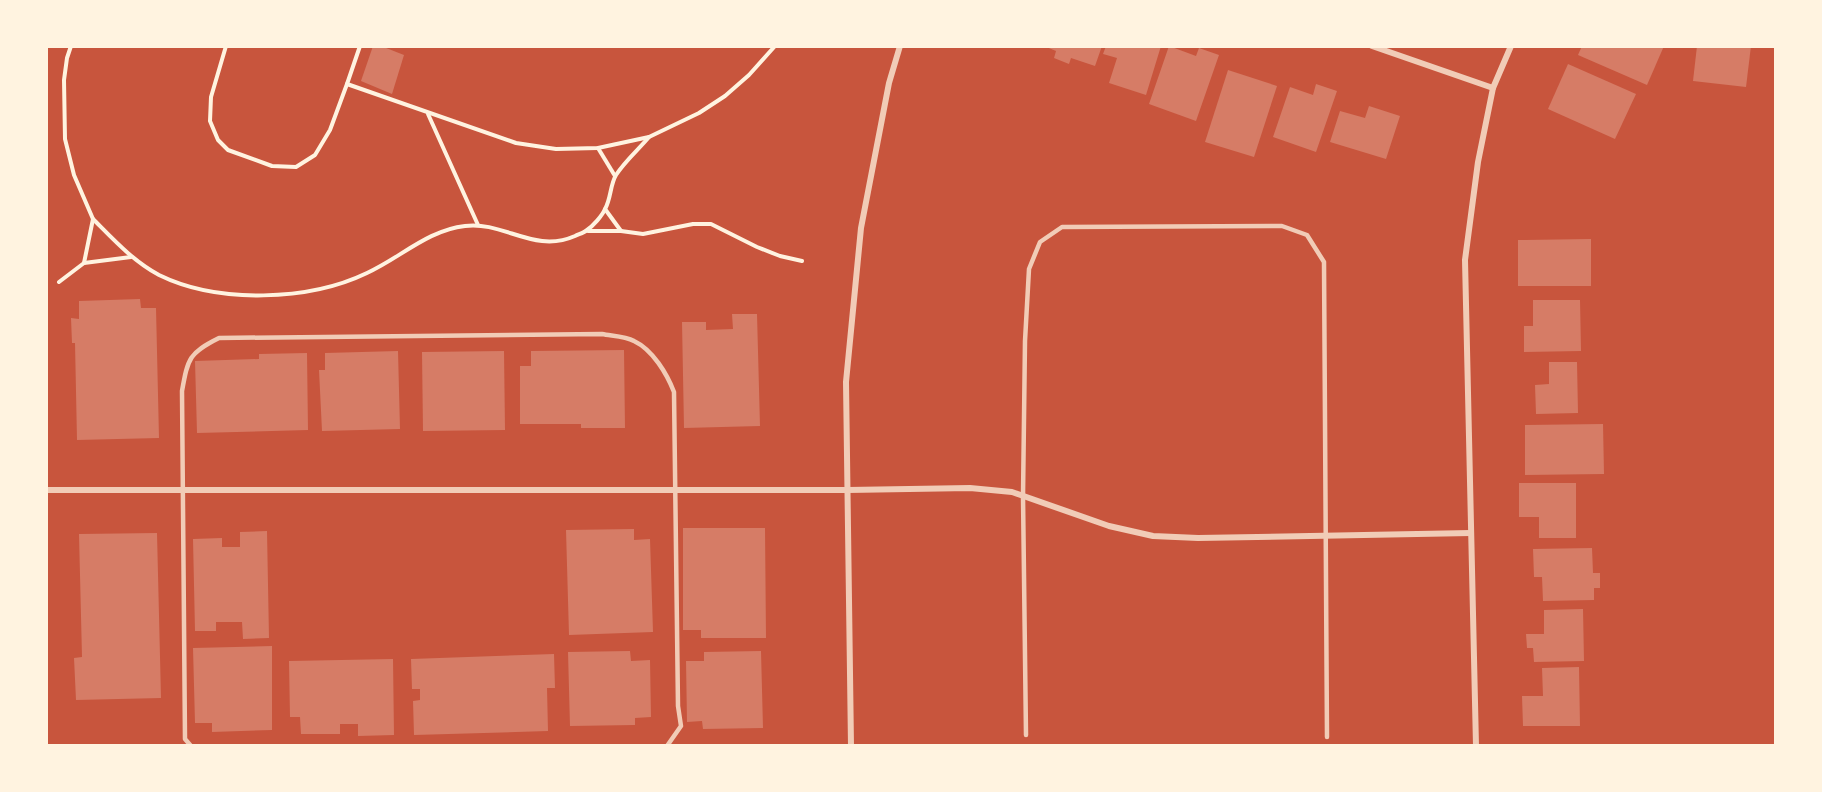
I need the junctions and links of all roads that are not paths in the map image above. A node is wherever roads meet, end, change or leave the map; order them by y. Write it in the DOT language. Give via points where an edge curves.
graph roads {
  1 [pos="900,46"];
  2 [pos="1372,46"];
  3 [pos="1511,46"];
  4 [pos="1493,88"];
  5 [pos="46,490"];
  6 [pos="183,490"];
  7 [pos="675,490"];
  8 [pos="848,490"];
  9 [pos="1023,496"];
  10 [pos="1471,533"];
  11 [pos="1327,536"];
  12 [pos="1026,735"];
  13 [pos="1327,737"];
  14 [pos="191,746"];
  15 [pos="667,746"];
  16 [pos="851,746"];
  17 [pos="1476,746"];
  1 -- 8 [label="street" via="889,83 861,228 846,381"];
  2 -- 4 [label="street"];
  3 -- 4 [label="street"];
  4 -- 10 [label="street" via="1465,260"];
  5 -- 6 [label="street"];
  6 -- 7 [label="street"];
  6 -- 7 [label="lane" via="182,391 187,363 199,348 219,338 602,334 634,340 651,354 668,378 674,393"];
  6 -- 14 [label="lane" via="185,739"];
  7 -- 8 [label="street"];
  7 -- 15 [label="lane" via="681,726"];
  8 -- 9 [label="street" via="970,488"];
  8 -- 16 [label="street"];
  9 -- 11 [label="street" via="1109,526 1153,536"];
  9 -- 11 [label="lane" via="1029,269 1040,242 1062,227 1282,226 1307,235 1324,262"];
  9 -- 12 [label="lane"];
  10 -- 11 [label="street"];
  10 -- 17 [label="street"];
  11 -- 13 [label="lane"];
}
